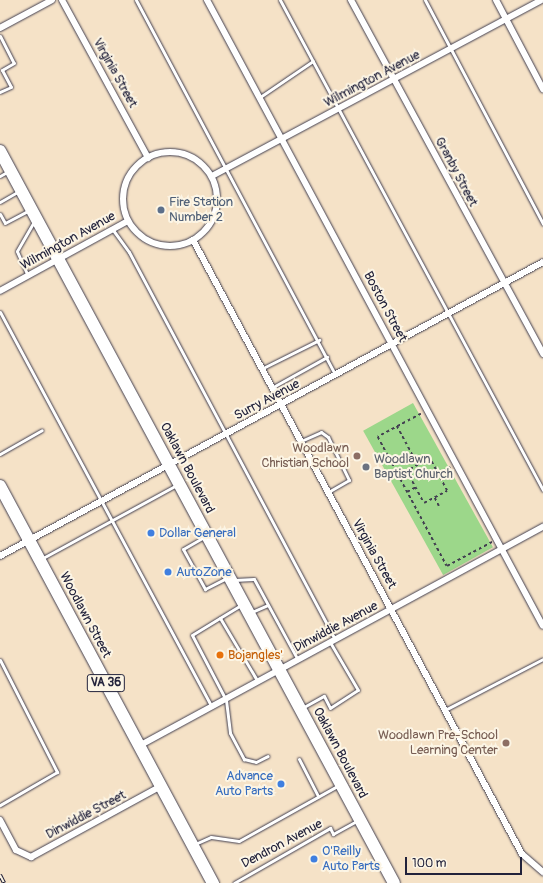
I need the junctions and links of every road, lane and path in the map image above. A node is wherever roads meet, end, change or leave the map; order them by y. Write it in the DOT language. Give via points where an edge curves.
graph roads {
  1 [pos="52,0"];
  2 [pos="62,0"];
  3 [pos="136,0"];
  4 [pos="207,0"];
  5 [pos="280,0"];
  6 [pos="352,0"];
  7 [pos="424,0"];
  8 [pos="496,0"];
  9 [pos="541,0"];
  10 [pos="506,19"];
  11 [pos="0,28"];
  12 [pos="0,36"];
  13 [pos="451,49"];
  14 [pos="313,61"];
  15 [pos="395,79"];
  16 [pos="543,89"];
  17 [pos="0,92"];
  18 [pos="260,97"];
  19 [pos="339,109"];
  20 [pos="283,139"];
  21 [pos="0,151"];
  22 [pos="148,158"];
  23 [pos="224,170"];
  24 [pos="5,173"];
  25 [pos="212,176"];
  26 [pos="20,190"];
  27 [pos="0,202"];
  28 [pos="0,214"];
  29 [pos="33,214"];
  30 [pos="126,222"];
  31 [pos="543,224"];
  32 [pos="113,229"];
  33 [pos="193,240"];
  34 [pos="58,259"];
  35 [pos="543,262"];
  36 [pos="28,276"];
  37 [pos="504,283"];
  38 [pos="0,291"];
  39 [pos="0,312"];
  40 [pos="450,314"];
  41 [pos="319,340"];
  42 [pos="393,346"];
  43 [pos="543,354"];
  44 [pos="327,357"];
  45 [pos="263,368"];
  46 [pos="336,376"];
  47 [pos="273,387"];
  48 [pos="282,404"];
  49 [pos="428,410"];
  50 [pos="397,426"];
  51 [pos="42,430"];
  52 [pos="225,435"];
  53 [pos="301,441"];
  54 [pos="0,454"];
  55 [pos="456,464"];
  56 [pos="169,465"];
  57 [pos="418,465"];
  58 [pos="438,474"];
  59 [pos="179,484"];
  60 [pos="0,486"];
  61 [pos="416,487"];
  62 [pos="543,490"];
  63 [pos="328,492"];
  64 [pos="407,492"];
  65 [pos="435,498"];
  66 [pos="103,502"];
  67 [pos="439,506"];
  68 [pos="112,519"];
  69 [pos="543,527"];
  70 [pos="207,535"];
  71 [pos="497,539"];
  72 [pos="29,540"];
  73 [pos="502,550"];
  74 [pos="0,556"];
  75 [pos="40,560"];
  76 [pos="230,579"];
  77 [pos="268,605"];
  78 [pos="246,609"];
  79 [pos="392,610"];
  80 [pos="220,618"];
  81 [pos="543,626"];
  82 [pos="332,641"];
  83 [pos="543,659"];
  84 [pos="0,660"];
  85 [pos="298,660"];
  86 [pos="279,670"];
  87 [pos="258,682"];
  88 [pos="226,700"];
  89 [pos="212,708"];
  90 [pos="301,709"];
  91 [pos="445,710"];
  92 [pos="139,746"];
  93 [pos="268,756"];
  94 [pos="299,759"];
  95 [pos="341,784"];
  96 [pos="161,786"];
  97 [pos="318,796"];
  98 [pos="0,805"];
  99 [pos="359,819"];
  100 [pos="0,820"];
  101 [pos="193,846"];
  102 [pos="543,872"];
  103 [pos="209,882"];
  104 [pos="234,883"];
  105 [pos="394,883"];
  1 -- 11 [label="street"];
  2 -- 22 [label="street, Virginia Street"];
  3 -- 23 [label="lane"];
  4 -- 18 [label="street, Boston Street"];
  5 -- 14 [label="lane"];
  6 -- 15 [label="street, Granby Street"];
  7 -- 13 [label="lane"];
  8 -- 10 [label="street"];
  9 -- 10 [label="street, Wilmington Avenue"];
  10 -- 13 [label="street, Wilmington Avenue"];
  10 -- 16 [label="street"];
  12 -- 17 [label="lane" via="14,63 2,70 11,87"];
  13 -- 15 [label="street, Wilmington Avenue"];
  13 -- 31 [label="lane"];
  14 -- 18 [label="lane"];
  14 -- 19 [label="lane"];
  15 -- 19 [label="street, Wilmington Avenue"];
  15 -- 37 [label="street, Granby Street"];
  18 -- 20 [label="street, Boston Street"];
  19 -- 20 [label="street, Wilmington Avenue"];
  19 -- 40 [label="lane"];
  20 -- 23 [label="street, Wilmington Avenue"];
  20 -- 42 [label="street, Boston Street"];
  21 -- 24 [label="highway, Oaklawn Boulevard"];
  22 -- 25 [label="street, Wilmington Avenue" via="167,152 186,155"];
  22 -- 30 [label="street, Wilmington Avenue" via="132,172 126,184 123,198"];
  23 -- 25 [label="street, Wilmington Avenue"];
  23 -- 41 [label="lane"];
  24 -- 26 [label="highway, Oaklawn Boulevard"];
  25 -- 33 [label="street, Wilmington Avenue" via="217,194 214,215 209,226"];
  26 -- 27 [label="lane"];
  26 -- 29 [label="highway, Oaklawn Boulevard"];
  28 -- 29 [label="lane" via="5,223"];
  29 -- 34 [label="highway, Oaklawn Boulevard"];
  29 -- 36 [label="lane" via="17,251"];
  30 -- 32 [label="street, Wilmington Avenue"];
  30 -- 33 [label="street, Wilmington Avenue" via="138,234 154,243 177,245"];
  32 -- 34 [label="street, Wilmington Avenue"];
  32 -- 52 [label="lane" via="129,252"];
  33 -- 45 [label="street, Virginia Street"];
  34 -- 36 [label="street, Wilmington Avenue"];
  34 -- 56 [label="highway, Oaklawn Boulevard"];
  35 -- 37 [label="street, Surry Avenue"];
  36 -- 38 [label="street, Wilmington Avenue"];
  37 -- 40 [label="street, Surry Avenue"];
  37 -- 43 [label="street, Granby Street"];
  39 -- 66 [label="lane"];
  40 -- 42 [label="street, Surry Avenue"];
  40 -- 62 [label="lane"];
  41 -- 44 [label="lane"];
  41 -- 45 [label="lane"];
  42 -- 46 [label="street, Surry Avenue"];
  42 -- 49 [label="street, Boston Street"];
  44 -- 46 [label="lane"];
  44 -- 47 [label="lane"];
  45 -- 47 [label="street, Virginia Street"];
  46 -- 48 [label="street, Surry Avenue"];
  47 -- 48 [label="street, Virginia Street"];
  48 -- 52 [label="street, Surry Avenue"];
  48 -- 53 [label="street, Virginia Street"];
  49 -- 50 [label="path"];
  49 -- 55 [label="street, Boston Street"];
  50 -- 57 [label="path"];
  50 -- 64 [label="path" via="378,437"];
  51 -- 54 [label="lane"];
  52 -- 56 [label="street, Surry Avenue"];
  52 -- 82 [label="lane"];
  53 -- 63 [label="street, Virginia Street"];
  53 -- 63 [label="lane" via="321,432 328,437 348,480"];
  55 -- 58 [label="path"];
  55 -- 71 [label="street, Boston Street"];
  56 -- 59 [label="highway, Oaklawn Boulevard"];
  56 -- 66 [label="street, Surry Avenue"];
  57 -- 58 [label="path" via="430,459"];
  57 -- 61 [label="path" via="407,471"];
  58 -- 65 [label="path" via="447,491"];
  59 -- 68 [label="lane"];
  59 -- 70 [label="highway, Oaklawn Boulevard"];
  60 -- 72 [label="highway, Woodlawn Street / VA 36"];
  61 -- 64 [label="path"];
  61 -- 65 [label="path" via="424,503"];
  63 -- 79 [label="street, Virginia Street"];
  64 -- 71 [label="path" via="447,566"];
  65 -- 67 [label="path"];
  66 -- 68 [label="lane"];
  66 -- 72 [label="street, Surry Avenue"];
  68 -- 75 [label="lane"];
  68 -- 89 [label="lane"];
  69 -- 73 [label="street, Dinwiddie Avenue"];
  70 -- 76 [label="highway, Oaklawn Boulevard"];
  70 -- 76 [label="lane" via="183,549 205,589"];
  71 -- 73 [label="street, Boston Street"];
  72 -- 74 [label="street, Surry Avenue"];
  72 -- 75 [label="highway, Woodlawn Street / VA 36"];
  73 -- 79 [label="street, Dinwiddie Avenue"];
  73 -- 81 [label="street, Boston Street"];
  75 -- 92 [label="highway, Woodlawn Street / VA 36"];
  76 -- 77 [label="lane" via="254,579"];
  76 -- 78 [label="highway, Oaklawn Boulevard"];
  77 -- 78 [label="lane"];
  77 -- 85 [label="lane"];
  78 -- 80 [label="lane"];
  78 -- 86 [label="highway, Oaklawn Boulevard"];
  79 -- 82 [label="street, Dinwiddie Avenue"];
  79 -- 91 [label="street, Virginia Street"];
  80 -- 87 [label="lane"];
  80 -- 88 [label="lane" via="192,635"];
  82 -- 85 [label="street, Dinwiddie Avenue"];
  82 -- 90 [label="lane" via="358,690 330,708 324,696"];
  83 -- 91 [label="lane"];
  84 -- 98 [label="lane" via="57,772"];
  85 -- 86 [label="street, Dinwiddie Avenue"];
  86 -- 87 [label="street, Dinwiddie Avenue"];
  86 -- 90 [label="highway, Oaklawn Boulevard"];
  87 -- 88 [label="street, Dinwiddie Avenue"];
  88 -- 89 [label="street, Dinwiddie Avenue"];
  88 -- 93 [label="lane" via="230,733 244,759 256,762"];
  89 -- 92 [label="street, Dinwiddie Avenue"];
  90 -- 95 [label="highway, Oaklawn Boulevard"];
  91 -- 102 [label="street, Virginia Street" via="522,854"];
  92 -- 96 [label="highway, Woodlawn Street / VA 36"];
  94 -- 97 [label="lane"];
  95 -- 97 [label="lane"];
  95 -- 99 [label="highway, Oaklawn Boulevard"];
  96 -- 100 [label="street, Dinwiddie Street" via="37,854 20,854"];
  96 -- 101 [label="highway, Woodlawn Street / VA 36"];
  97 -- 101 [label="lane" via="239,841 211,837"];
  99 -- 104 [label="lane, Dendron Avenue" via="333,834 330,828"];
  99 -- 105 [label="highway, Oaklawn Boulevard"];
  101 -- 103 [label="highway, Woodlawn Street / VA 36"];
}
